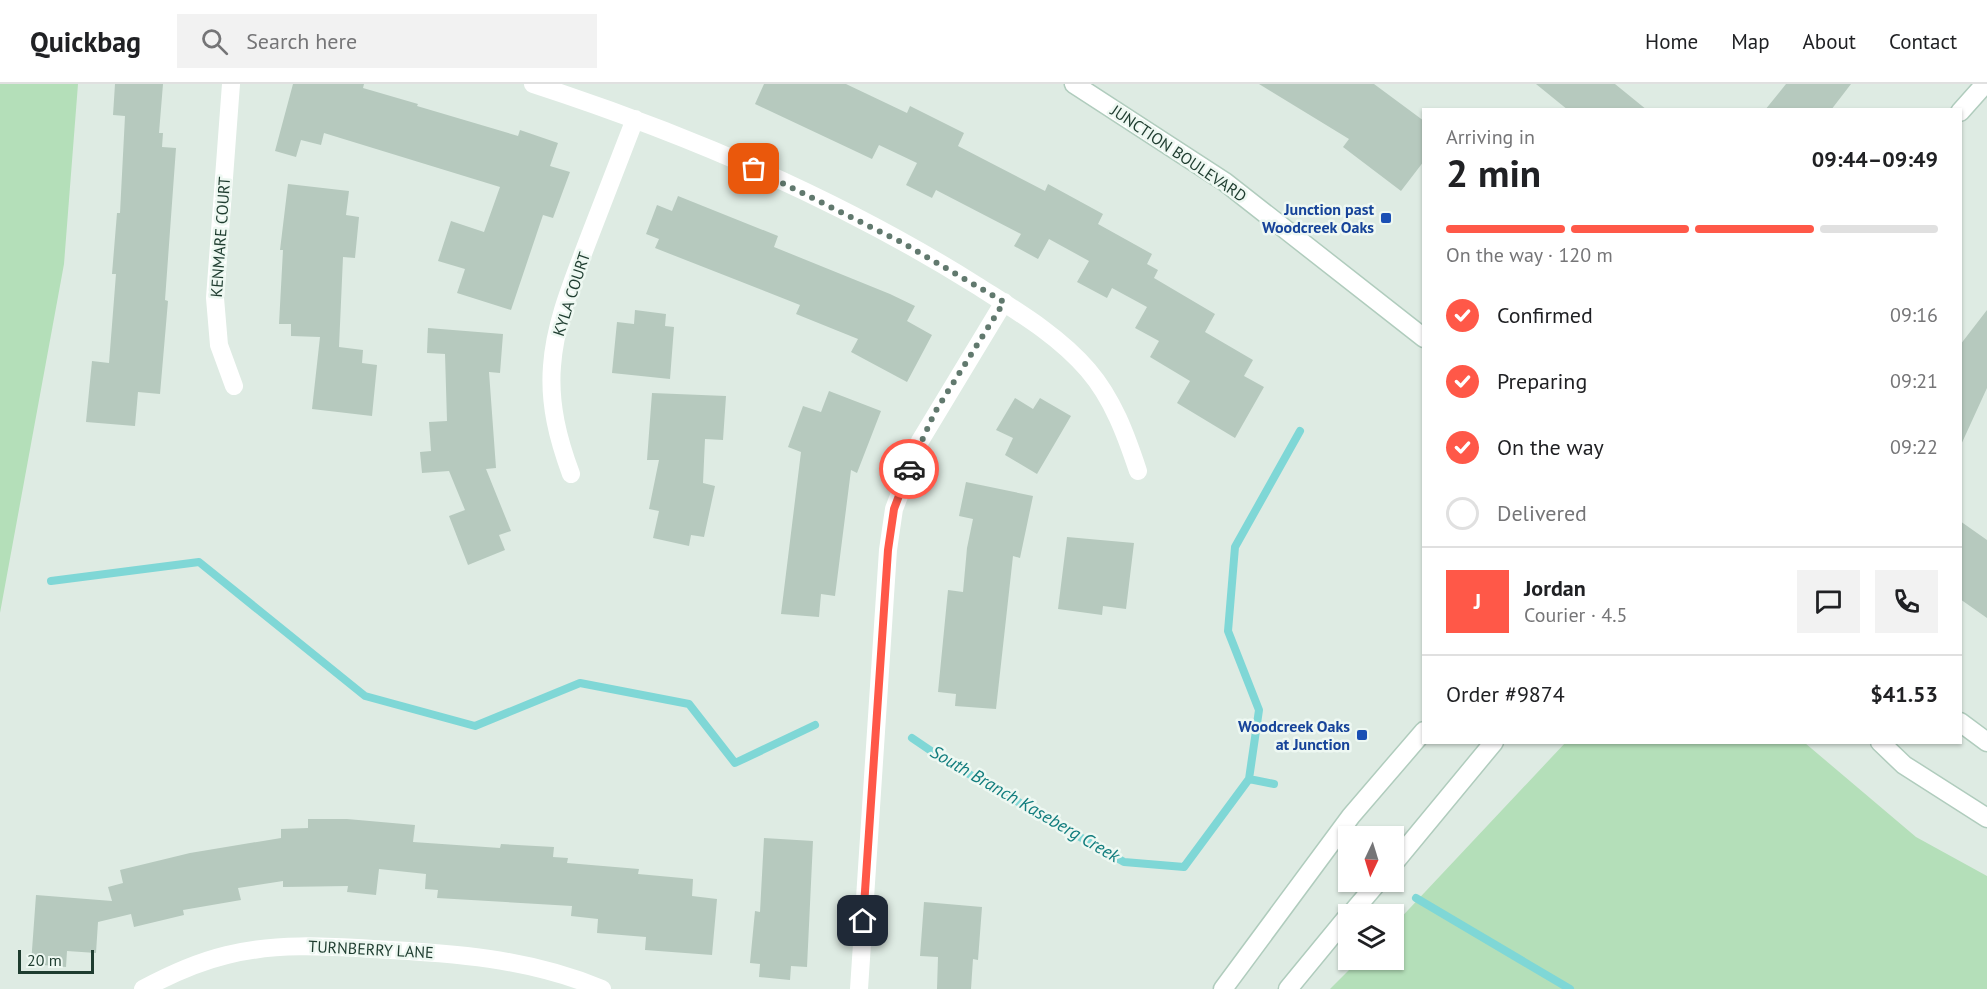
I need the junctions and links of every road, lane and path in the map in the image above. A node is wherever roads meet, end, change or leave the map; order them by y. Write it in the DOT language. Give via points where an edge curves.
graph roads {
  1 [pos="231,84"];
  2 [pos="534,84"];
  3 [pos="1074,84"];
  4 [pos="1985,84"];
  5 [pos="1962,110"];
  6 [pos="635,119"];
  7 [pos="1004,302"];
  8 [pos="1422,336"];
  9 [pos="234,386"];
  10 [pos="1138,471"];
  11 [pos="571,474"];
  12 [pos="1962,723"];
  13 [pos="1422,732"];
  14 [pos="1987,742"];
  15 [pos="1492,744"];
  16 [pos="1882,744"];
  17 [pos="1987,818"];
  18 [pos="1404,851"];
  19 [pos="1369,892"];
  20 [pos="1359,904"];
  21 [pos="1338,929"];
  22 [pos="142,989"];
  23 [pos="602,989"];
  24 [pos="859,989"];
  25 [pos="1223,989"];
  26 [pos="1288,989"];
  1 -- 9 [label="street, KENMARE COURT" via="215,298 219,345"];
  2 -- 6 [label="street"];
  3 -- 8 [label="street, JUNCTION BOULEVARD" via="1225,182"];
  4 -- 5 [label="street"];
  6 -- 7 [label="street" via="844,212"];
  6 -- 11 [label="street, KYLA COURT" via="556,334 552,367 555,423"];
  7 -- 10 [label="street" via="1059,342 1093,376 1116,414"];
  7 -- 24 [label="street" via="920,441 894,509 888,550"];
  12 -- 14 [label="street"];
  13 -- 25 [label="street" via="1351,816"];
  15 -- 18 [label="street"];
  16 -- 17 [label="street" via="1904,765"];
  19 -- 20 [label="street"];
  21 -- 26 [label="street"];
  22 -- 23 [label="street, TURNBERRY LANE" via="227,955 298,946 489,957 550,971"];
}
